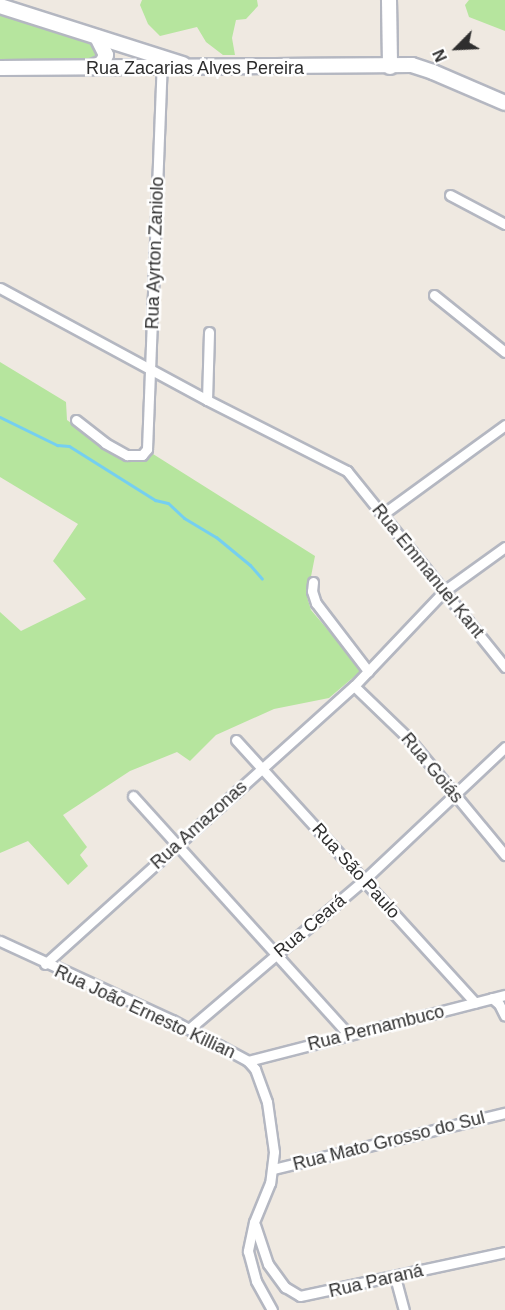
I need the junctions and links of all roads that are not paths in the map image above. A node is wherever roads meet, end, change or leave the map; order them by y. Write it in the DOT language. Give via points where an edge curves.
graph roads {
  1 [pos="389,0"];
  2 [pos="0,6"];
  3 [pos="98,37"];
  4 [pos="121,44"];
  5 [pos="162,63"];
  6 [pos="390,67"];
  7 [pos="0,68"];
  8 [pos="90,68"];
  9 [pos="117,68"];
  10 [pos="505,104"];
  11 [pos="505,112"];
  12 [pos="450,195"];
  13 [pos="505,224"];
  14 [pos="0,288"];
  15 [pos="434,295"];
  16 [pos="209,332"];
  17 [pos="504,347"];
  18 [pos="150,369"];
  19 [pos="207,400"];
  20 [pos="76,420"];
  21 [pos="505,425"];
  22 [pos="382,514"];
  23 [pos="505,547"];
  24 [pos="313,582"];
  25 [pos="444,591"];
  26 [pos="505,667"];
  27 [pos="368,671"];
  28 [pos="354,686"];
  29 [pos="236,740"];
  30 [pos="505,747"];
  31 [pos="262,769"];
  32 [pos="455,794"];
  33 [pos="133,796"];
  34 [pos="177,845"];
  35 [pos="505,855"];
  36 [pos="364,880"];
  37 [pos="0,941"];
  38 [pos="276,955"];
  39 [pos="45,964"];
  40 [pos="505,995"];
  41 [pos="492,999"];
  42 [pos="475,1003"];
  43 [pos="505,1016"];
  44 [pos="189,1029"];
  45 [pos="349,1035"];
  46 [pos="248,1061"];
  47 [pos="505,1113"];
  48 [pos="273,1169"];
  49 [pos="254,1222"];
  50 [pos="505,1252"];
  51 [pos="396,1277"];
  52 [pos="272,1310"];
  53 [pos="404,1310"];
  1 -- 6 [label="main road"];
  2 -- 3 [label="main road, Rua Zacarias Alves Pereira"];
  3 -- 4 [label="main road, Rua Zacarias Alves Pereira"];
  3 -- 8 [label="main road" via="106,56 102,63"];
  4 -- 5 [label="main road, Rua Zacarias Alves Pereira"];
  4 -- 9 [label="main road" via="111,55"];
  5 -- 6 [label="main road, Rua Zacarias Alves Pereira" via="196,68"];
  5 -- 9 [label="main road, Rua Zacarias Alves Pereira"];
  5 -- 18 [label="street, Rua Ayrton Zaniolo"];
  6 -- 10 [label="main road, Rua Zacarias Alves Pereira" via="422,68"];
  6 -- 11 [label="main road, Rua Zacarias Alves Pereira" via="438,82"];
  7 -- 8 [label="main road, Rua Zacarias Alves Pereira"];
  8 -- 9 [label="main road, Rua Zacarias Alves Pereira"];
  12 -- 13 [label="street"];
  14 -- 18 [label="street"];
  15 -- 17 [label="street"];
  16 -- 19 [label="street"];
  18 -- 19 [label="street"];
  18 -- 20 [label="street, Rua Ayrton Zaniolo" via="147,449 142,455 127,455"];
  19 -- 22 [label="street, Rua Emmanuel Kant" via="352,475"];
  21 -- 22 [label="street"];
  22 -- 25 [label="street, Rua Emmanuel Kant"];
  23 -- 25 [label="street, Rua Amazonas"];
  24 -- 27 [label="street" via="316,603"];
  25 -- 26 [label="street, Rua Emmanuel Kant"];
  25 -- 27 [label="street, Rua Amazonas"];
  27 -- 28 [label="street, Rua Amazonas"];
  28 -- 31 [label="street, Rua Amazonas"];
  28 -- 32 [label="street, Rua Goiás" via="409,740"];
  29 -- 31 [label="street, Rua São Paulo"];
  30 -- 32 [label="street, Rua Ceará"];
  31 -- 34 [label="street, Rua Amazonas"];
  31 -- 36 [label="street, Rua São Paulo"];
  32 -- 35 [label="street, Rua Goiás"];
  32 -- 36 [label="street, Rua Ceará"];
  33 -- 34 [label="street"];
  34 -- 38 [label="street"];
  34 -- 39 [label="street, Rua Amazonas"];
  36 -- 38 [label="street, Rua Ceará"];
  36 -- 42 [label="street, Rua São Paulo"];
  37 -- 39 [label="street, Rua João Ernesto Killian"];
  38 -- 44 [label="street, Rua Ceará"];
  38 -- 45 [label="street"];
  39 -- 44 [label="street, Rua João Ernesto Killian"];
  40 -- 41 [label="street, Rua Pernambuco"];
  41 -- 42 [label="street, Rua Pernambuco"];
  41 -- 43 [label="street"];
  42 -- 45 [label="street, Rua Pernambuco"];
  44 -- 46 [label="street, Rua João Ernesto Killian"];
  45 -- 46 [label="street, Rua Pernambuco"];
  46 -- 48 [label="street, Rua João Ernesto Killian" via="261,1079 267,1101"];
  47 -- 48 [label="street, Rua Mato Grosso do Sul"];
  48 -- 49 [label="street, Rua João Ernesto Killian"];
  49 -- 51 [label="street, Rua Paraná" via="268,1264 285,1287 300,1296"];
  49 -- 52 [label="street, Rua João Ernesto Killian" via="249,1262"];
  50 -- 51 [label="street, Rua Paraná"];
  51 -- 53 [label="street"];
}
